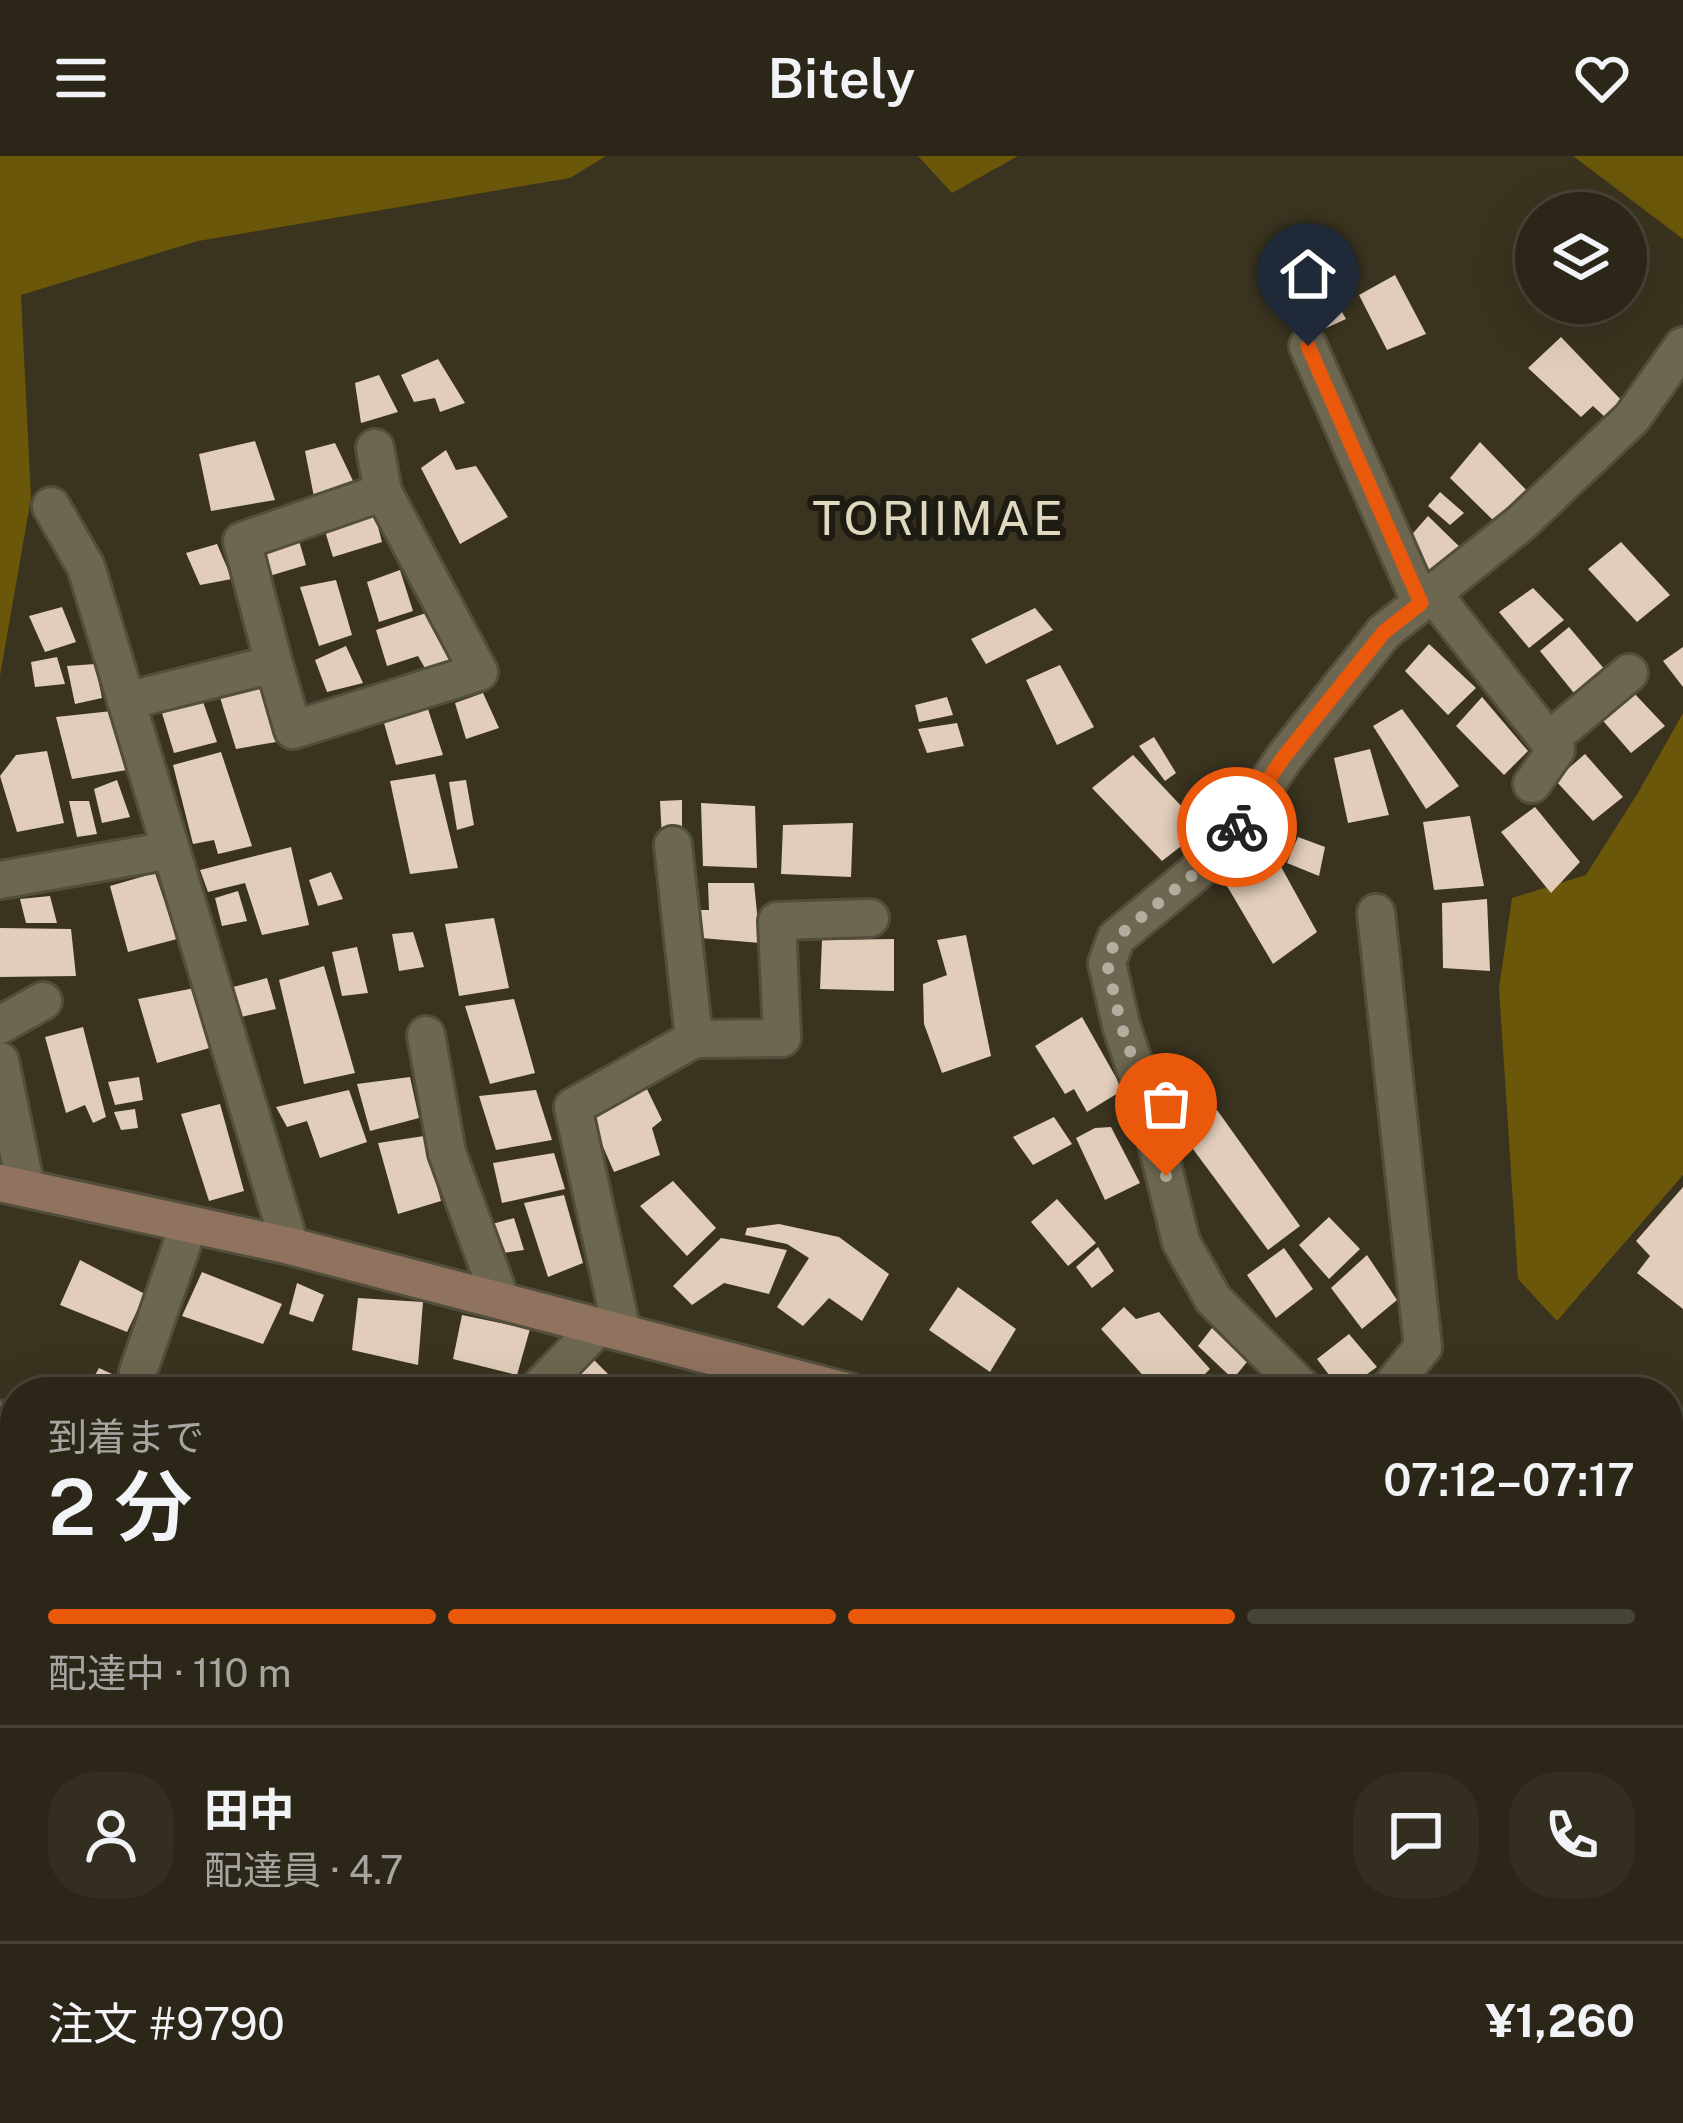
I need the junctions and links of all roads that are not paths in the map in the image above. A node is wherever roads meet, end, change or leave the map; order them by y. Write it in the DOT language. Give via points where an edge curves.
graph roads {
  1 [pos="1308,346"];
  2 [pos="1683,346"];
  3 [pos="375,448"];
  4 [pos="383,492"];
  5 [pos="51,506"];
  6 [pos="1426,598"];
  7 [pos="274,664"];
  8 [pos="1629,673"];
  9 [pos="126,701"];
  10 [pos="1548,741"];
  11 [pos="1532,784"];
  12 [pos="673,844"];
  13 [pos="171,850"];
  14 [pos="3,869"];
  15 [pos="1376,913"];
  16 [pos="870,918"];
  17 [pos="43,1001"];
  18 [pos="0,1025"];
  19 [pos="426,1035"];
  20 [pos="694,1039"];
  21 [pos="0,1061"];
  22 [pos="13,1185"];
  23 [pos="189,1224"];
  24 [pos="290,1246"];
  25 [pos="501,1301"];
  26 [pos="611,1329"];
  27 [pos="138,1372"];
  28 [pos="553,1377"];
  29 [pos="790,1377"];
  30 [pos="1291,1377"];
  31 [pos="1399,1377"];
  1 -- 6 [label="street"];
  2 -- 6 [label="street" via="1632,418 1521,523"];
  3 -- 4 [label="street"];
  4 -- 7 [label="street" via="242,542"];
  4 -- 7 [label="street" via="479,672 293,730"];
  5 -- 9 [label="street" via="86,567"];
  6 -- 10 [label="street"];
  6 -- 30 [label="street" via="1384,632 1195,873 1116,938 1107,963 1181,1242 1213,1299"];
  7 -- 9 [label="street"];
  8 -- 10 [label="street"];
  9 -- 13 [label="street"];
  10 -- 11 [label="street" via="1556,750"];
  12 -- 20 [label="street"];
  13 -- 14 [label="street"];
  13 -- 24 [label="street"];
  15 -- 31 [label="street" via="1423,1347"];
  16 -- 20 [label="street" via="777,921 782,1038"];
  17 -- 18 [label="street"];
  19 -- 25 [label="street" via="447,1153"];
  20 -- 26 [label="street" via="573,1107"];
  21 -- 22 [label="street"];
  22 -- 23 [label="street"];
  23 -- 24 [label="street"];
  23 -- 27 [label="street"];
  24 -- 25 [label="street"];
  25 -- 26 [label="street"];
  26 -- 28 [label="street"];
  26 -- 29 [label="street"];
}
